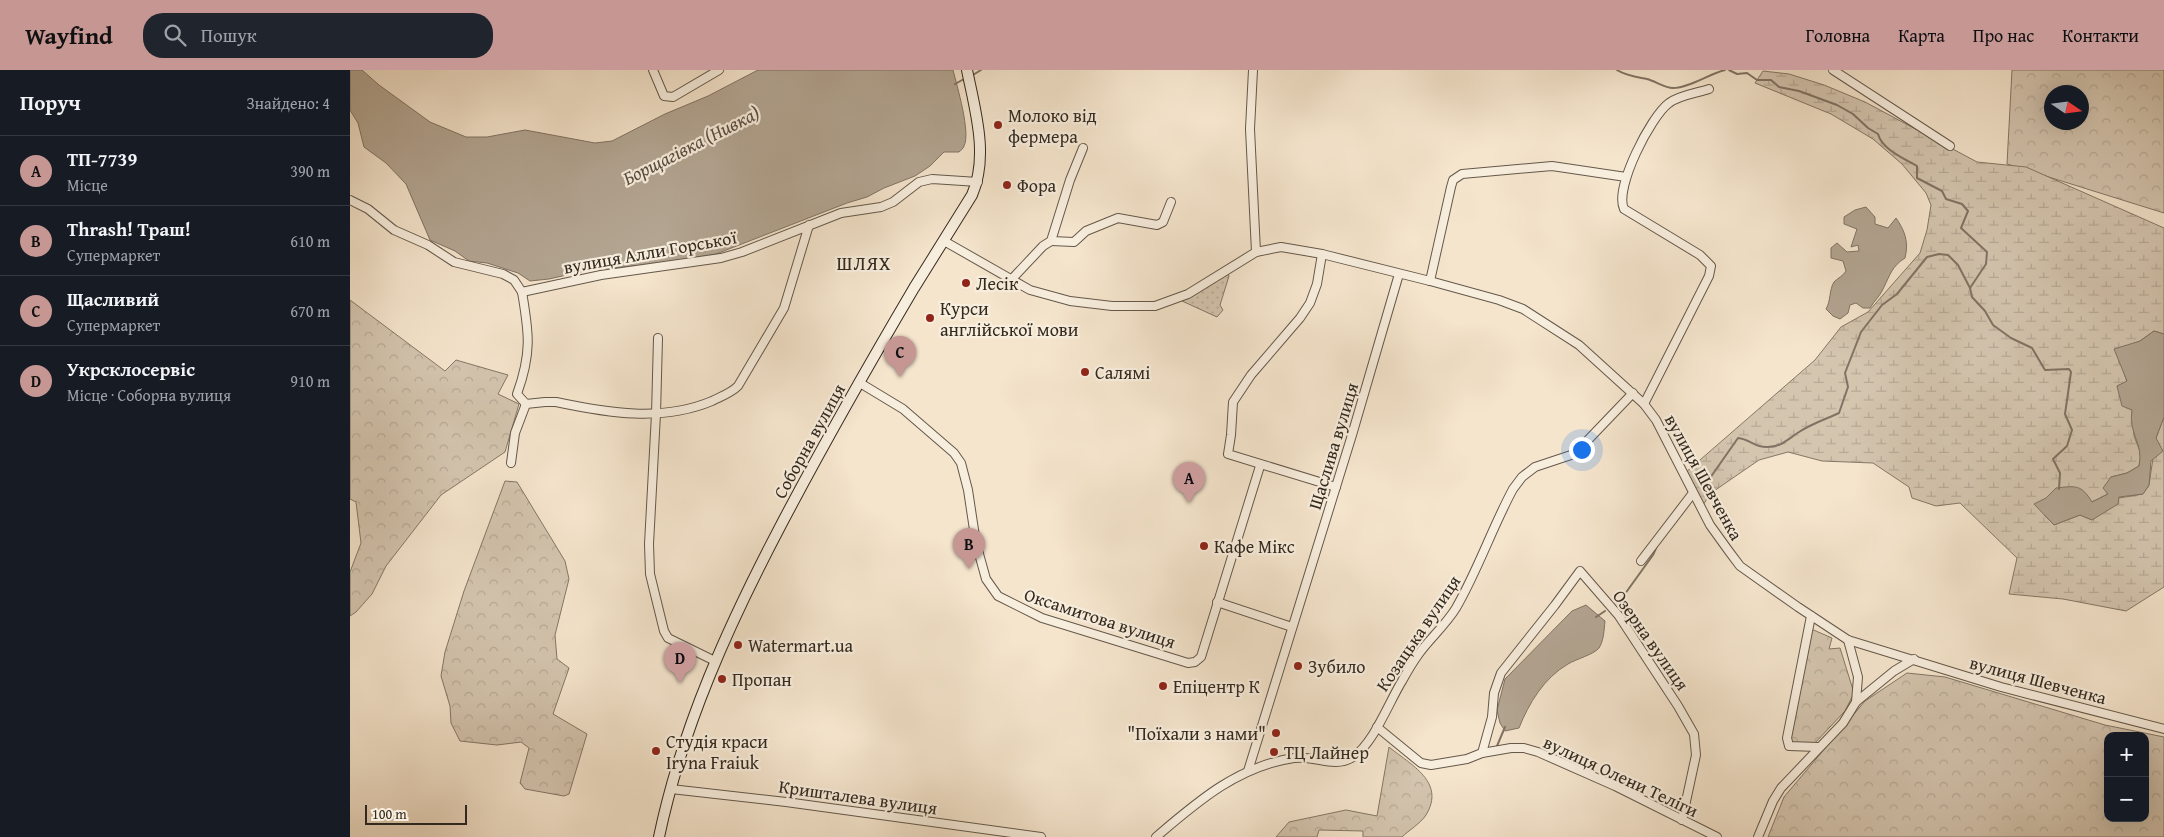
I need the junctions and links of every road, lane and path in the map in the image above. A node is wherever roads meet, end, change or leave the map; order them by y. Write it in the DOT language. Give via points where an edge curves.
graph roads {
  1 [pos="654,70"];
  2 [pos="719,70"];
  3 [pos="967,70"];
  4 [pos="1253,70"];
  5 [pos="1834,70"];
  6 [pos="1709,89"];
  7 [pos="1950,146"];
  8 [pos="1084,148"];
  9 [pos="1626,177"];
  10 [pos="978,182"];
  11 [pos="350,200"];
  12 [pos="1171,202"];
  13 [pos="809,225"];
  14 [pos="944,241"];
  15 [pos="1051,241"];
  16 [pos="1256,252"];
  17 [pos="1322,254"];
  18 [pos="1399,274"];
  19 [pos="1011,280"];
  20 [pos="1430,281"];
  21 [pos="522,292"];
  22 [pos="658,338"];
  23 [pos="860,383"];
  24 [pos="1632,393"];
  25 [pos="526,404"];
  26 [pos="1644,404"];
  27 [pos="656,414"];
  28 [pos="511,463"];
  29 [pos="1260,466"];
  30 [pos="1336,487"];
  31 [pos="1693,493"];
  32 [pos="1641,561"];
  33 [pos="1217,602"];
  34 [pos="1811,616"];
  35 [pos="1292,627"];
  36 [pos="1848,640"];
  37 [pos="1914,659"];
  38 [pos="715,661"];
  39 [pos="1856,702"];
  40 [pos="1377,727"];
  41 [pos="2164,729"];
  42 [pos="1818,747"];
  43 [pos="1482,753"];
  44 [pos="1248,771"];
  45 [pos="671,789"];
  46 [pos="1682,820"];
  47 [pos="659,837"];
  48 [pos="1041,837"];
  49 [pos="1156,837"];
  50 [pos="1717,837"];
  51 [pos="1758,837"];
  1 -- 2 [label="street" via="664,96 673,97"];
  3 -- 10 [label="main road, Соборна вулиця" via="981,157"];
  4 -- 16 [label="street" via="1250,129"];
  5 -- 7 [label="street"];
  6 -- 9 [label="street" via="1670,102 1663,108 1642,140"];
  8 -- 15 [label="street"];
  9 -- 20 [label="street" via="1552,166 1462,174 1451,187"];
  9 -- 26 [label="street" via="1624,209 1700,255 1711,266 1709,276"];
  10 -- 13 [label="street, вулиця Алли Горської" via="932,179 919,182 881,208 841,213"];
  10 -- 14 [label="main road, Соборна вулиця"];
  11 -- 21 [label="street" via="368,208 394,230 428,244 454,262 514,280"];
  12 -- 15 [label="street" via="1163,222 1157,225 1118,218 1086,231 1074,242"];
  13 -- 21 [label="street, вулиця Алли Горської" via="721,258 601,275"];
  13 -- 27 [label="street" via="784,308 738,386 732,392 702,405"];
  14 -- 19 [label="street, вулиця Шевченка"];
  14 -- 23 [label="main road, Соборна вулиця"];
  15 -- 19 [label="street"];
  16 -- 17 [label="street, вулиця Шевченка" via="1281,247"];
  16 -- 19 [label="street, вулиця Шевченка" via="1188,294 1155,306 1112,306 1070,301 1030,290"];
  17 -- 18 [label="street, вулиця Шевченка"];
  17 -- 29 [label="street" via="1310,303 1233,402 1228,454"];
  18 -- 20 [label="street, вулиця Шевченка"];
  18 -- 30 [label="street, Щаслива вулиця"];
  20 -- 24 [label="street, вулиця Шевченка" via="1524,309 1579,345"];
  21 -- 25 [label="street" via="530,340 517,394"];
  22 -- 27 [label="street"];
  23 -- 33 [label="street, Оксамитова вулиця" via="903,409 958,458 967,484 976,543 986,579 998,596 1042,618 1188,663 1196,662 1201,656"];
  23 -- 38 [label="main road, Соборна вулиця" via="784,519"];
  24 -- 26 [label="street, вулиця Шевченка"];
  24 -- 40 [label="street, Козацька вулиця" via="1571,455 1535,467 1522,477 1513,489 1459,603 1418,655"];
  25 -- 27 [label="street" via="551,402"];
  25 -- 28 [label="street" via="515,433"];
  26 -- 31 [label="street, вулиця Шевченка" via="1656,420"];
  27 -- 38 [label="street" via="649,544 650,574 656,600 668,638"];
  29 -- 30 [label="street"];
  29 -- 33 [label="street, Оксамитова вулиця"];
  30 -- 35 [label="street, Щаслива вулиця"];
  31 -- 32 [label="street"];
  31 -- 34 [label="street, вулиця Шевченка" via="1740,566"];
  33 -- 35 [label="street"];
  34 -- 36 [label="street, вулиця Шевченка"];
  34 -- 42 [label="street" via="1787,738 1790,746"];
  35 -- 44 [label="street, Щаслива вулиця"];
  36 -- 37 [label="street, вулиця Шевченка"];
  36 -- 39 [label="street" via="1858,677"];
  37 -- 39 [label="street"];
  37 -- 41 [label="street, вулиця Шевченка" via="2002,687"];
  38 -- 45 [label="main road, Соборна вулиця"];
  39 -- 42 [label="street" via="1843,724"];
  40 -- 43 [label="street, вулиця Олени Теліги" via="1421,763 1431,765 1468,759"];
  40 -- 44 [label="street, Козацька вулиця" via="1354,757 1343,762 1300,757"];
  42 -- 51 [label="street" via="1780,788"];
  43 -- 46 [label="street, вулиця Олени Теліги" via="1511,748 1538,752"];
  43 -- 46 [label="street, Озерна вулиця" via="1501,673 1580,571 1619,616 1694,734 1696,755"];
  44 -- 49 [label="street, Козацька вулиця" via="1220,786"];
  45 -- 47 [label="main road, Соборна вулиця"];
  45 -- 48 [label="street, Кришталева вулиця"];
  46 -- 50 [label="street, вулиця Олени Теліги"];
}
